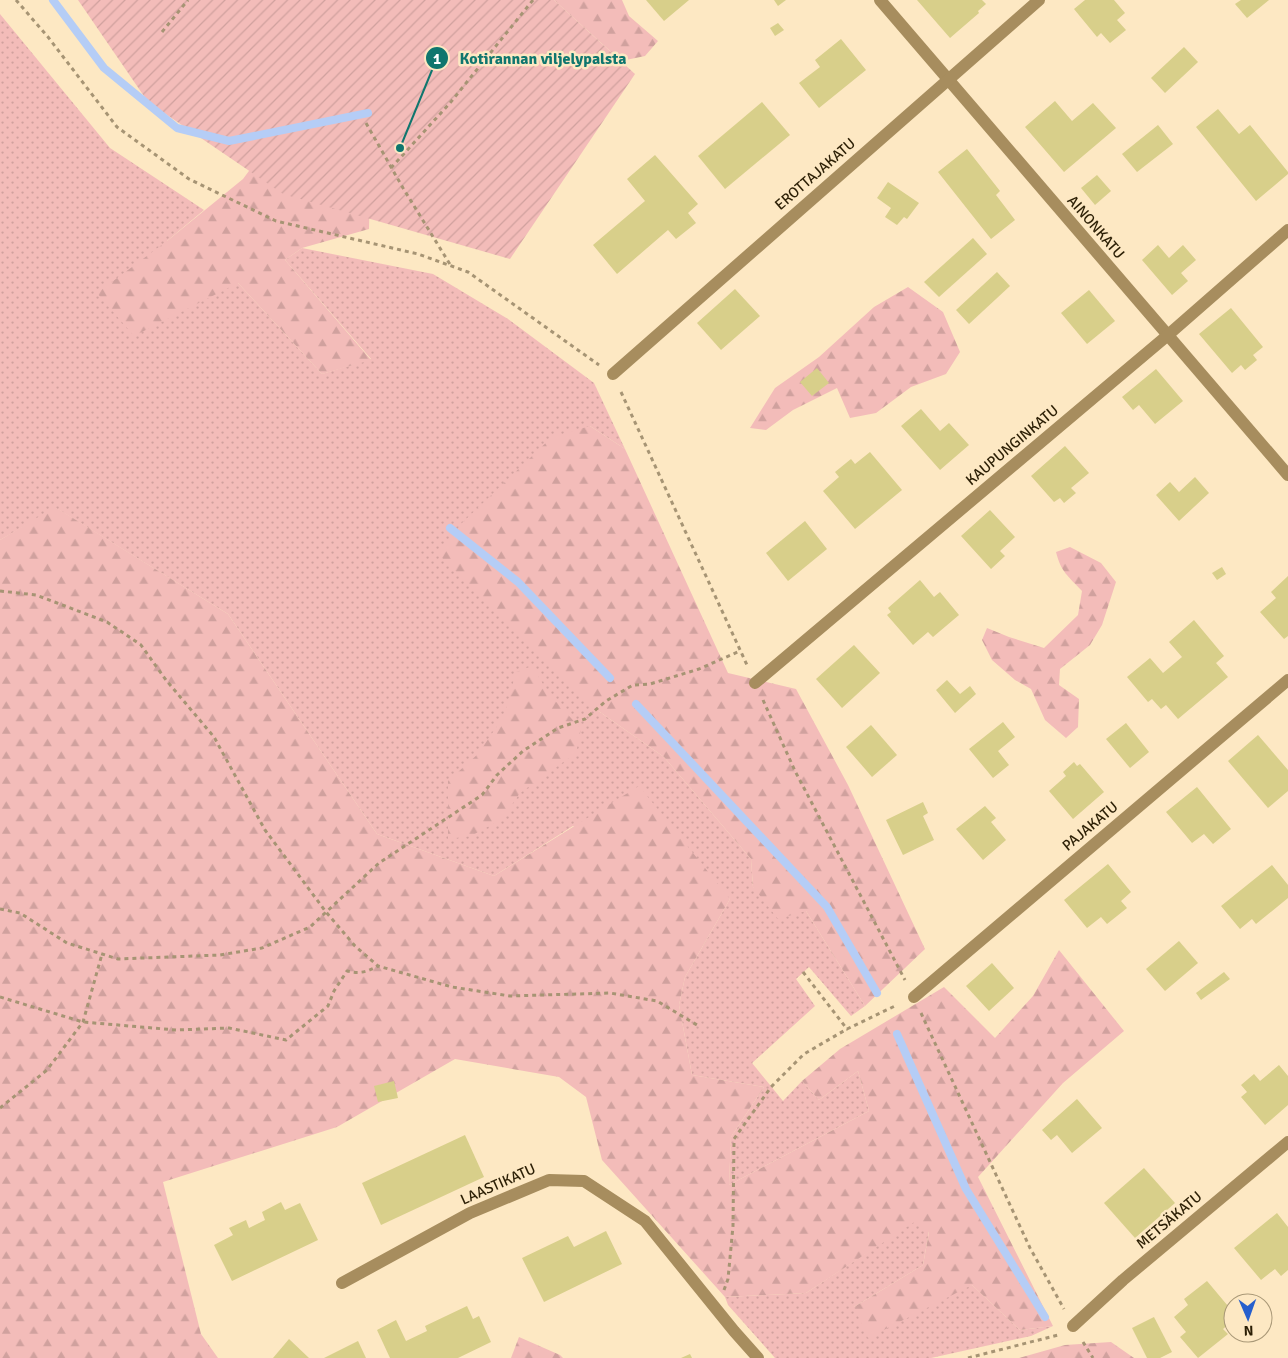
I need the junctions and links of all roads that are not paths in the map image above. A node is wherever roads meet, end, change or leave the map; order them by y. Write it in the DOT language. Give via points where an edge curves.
graph roads {
  1 [pos="880,0"];
  2 [pos="1039,0"];
  3 [pos="947,79"];
  4 [pos="1288,230"];
  5 [pos="1168,335"];
  6 [pos="613,374"];
  7 [pos="1288,475"];
  8 [pos="1288,680"];
  9 [pos="755,683"];
  10 [pos="914,997"];
  11 [pos="1288,1142"];
  12 [pos="342,1283"];
  13 [pos="1073,1326"];
  14 [pos="758,1358"];
  1 -- 3 [label="street, AINONKATU"];
  2 -- 3 [label="street, EROTTAJAKATU"];
  3 -- 5 [label="street, AINONKATU"];
  3 -- 6 [label="street, EROTTAJAKATU"];
  4 -- 5 [label="street, KAUPUNGINKATU"];
  5 -- 7 [label="street, AINONKATU"];
  5 -- 9 [label="street, KAUPUNGINKATU"];
  8 -- 10 [label="street, PAJAKATU"];
  11 -- 13 [label="street, METSÄKATU"];
  12 -- 14 [label="street, LAASTIKATU" via="470,1213 549,1180 584,1181 645,1221"];
}
